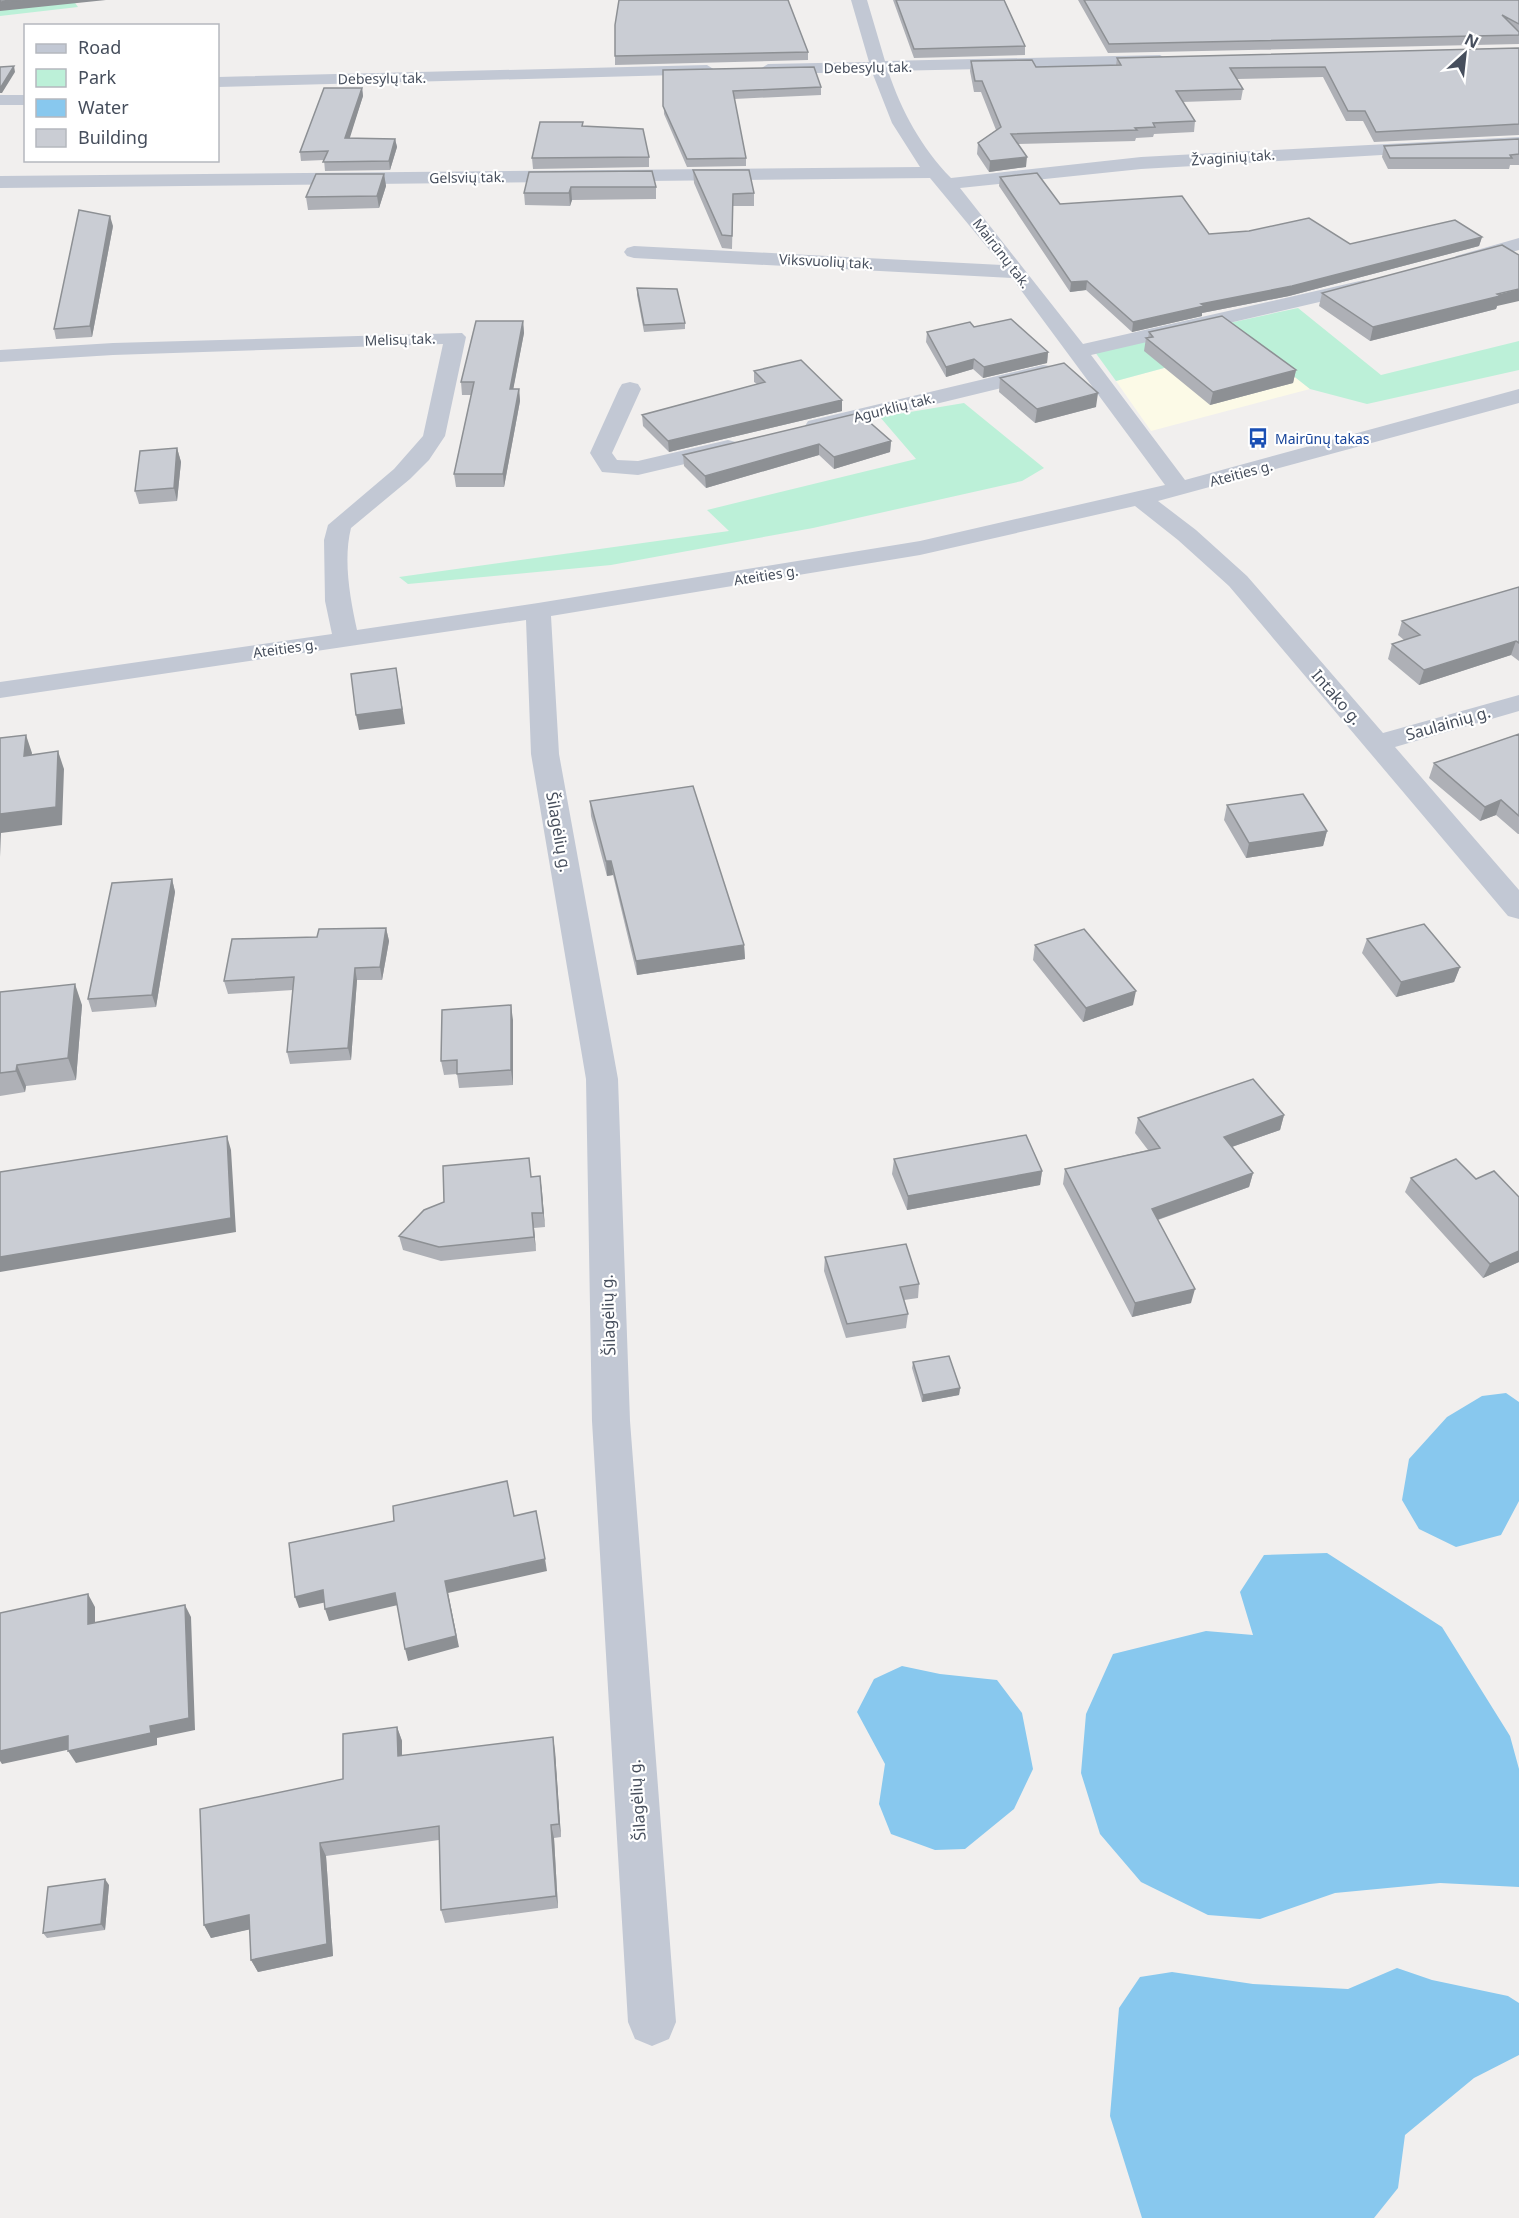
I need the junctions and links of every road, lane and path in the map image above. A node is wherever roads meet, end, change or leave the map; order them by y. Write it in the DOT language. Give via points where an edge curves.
graph roads {
  1 [pos="859,0"];
  2 [pos="1175,59"];
  3 [pos="879,67"];
  4 [pos="752,69"];
  5 [pos="728,70"];
  6 [pos="219,82"];
  7 [pos="0,100"];
  8 [pos="24,100"];
  9 [pos="1519,142"];
  10 [pos="941,178"];
  11 [pos="0,182"];
  12 [pos="1519,244"];
  13 [pos="634,252"];
  14 [pos="1442,266"];
  15 [pos="1018,272"];
  16 [pos="1384,281"];
  17 [pos="0,356"];
  18 [pos="1082,357"];
  19 [pos="630,389"];
  20 [pos="1519,396"];
  21 [pos="799,430"];
  22 [pos="743,444"];
  23 [pos="1180,489"];
  24 [pos="1140,499"];
  25 [pos="538,611"];
  26 [pos="346,639"];
  27 [pos="0,690"];
  28 [pos="1519,703"];
  29 [pos="1377,743"];
  30 [pos="1519,909"];
  31 [pos="652,2022"];
  1 -- 3 [label="street, Mairūnų tak."];
  2 -- 3 [label="street, Debesylų tak."];
  3 -- 4 [label="street, Debesylų tak."];
  3 -- 10 [label="street, Mairūnų tak." via="894,114"];
  5 -- 6 [label="street, Debesylų tak."];
  7 -- 8 [label="street"];
  9 -- 10 [label="street, Žvaginių tak." via="1357,149"];
  10 -- 11 [label="street, Gelsvių tak."];
  10 -- 15 [label="street, Mairūnų tak."];
  12 -- 14 [label="street"];
  13 -- 15 [label="street, Viksvuolių tak."];
  15 -- 18 [label="street, Mairūnų tak."];
  16 -- 18 [label="street, Agurklių tak."];
  17 -- 26 [label="street, Melisų tak." via="455,337 434,436 402,474 340,525 336,540 338,601"];
  18 -- 21 [label="street, Agurklių tak."];
  18 -- 23 [label="street, Mairūnų tak."];
  19 -- 22 [label="street" via="602,453 610,467 638,468"];
  20 -- 23 [label="street, Ateities g."];
  23 -- 24 [label="street, Ateities g."];
  24 -- 25 [label="street, Ateities g." via="843,562"];
  24 -- 29 [label="street, Intako g." via="1187,534 1238,581"];
  25 -- 26 [label="street, Ateities g."];
  25 -- 31 [label="street, Šilagėlių g." via="545,754 602,1079 611,1421"];
  26 -- 27 [label="street, Ateities g."];
  28 -- 29 [label="street, Saulainių g."];
  29 -- 30 [label="street, Intako g."];
}
